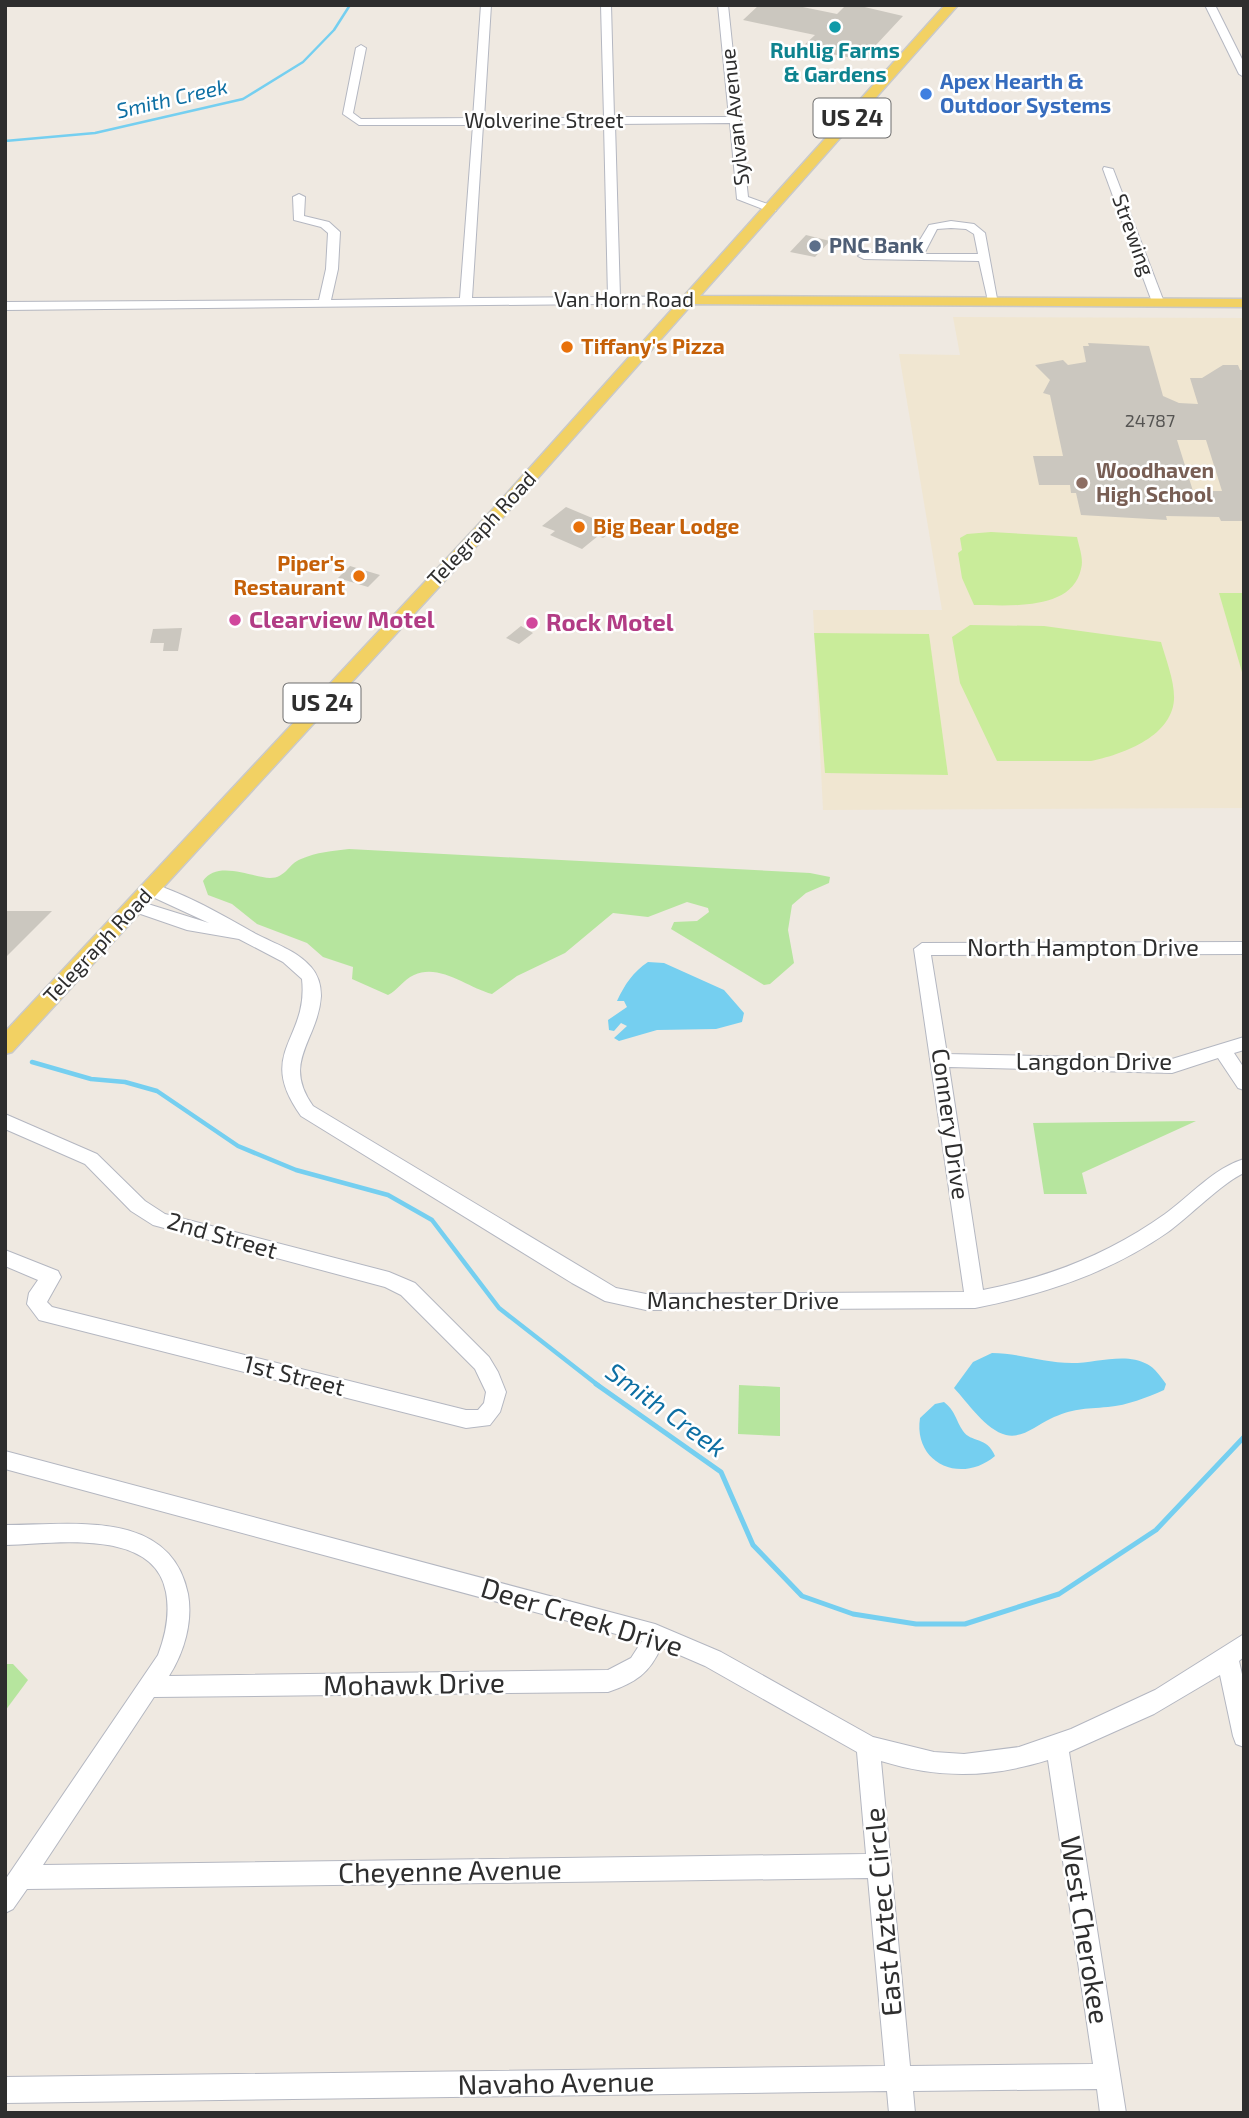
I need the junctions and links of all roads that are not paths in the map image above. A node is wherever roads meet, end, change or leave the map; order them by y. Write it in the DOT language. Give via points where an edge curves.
graph roads {
  1 [pos="486,5"];
  2 [pos="606,5"];
  3 [pos="723,5"];
  4 [pos="952,5"];
  5 [pos="1210,5"];
  6 [pos="361,48"];
  7 [pos="1244,74"];
  8 [pos="734,120"];
  9 [pos="609,121"];
  10 [pos="478,122"];
  11 [pos="1108,169"];
  12 [pos="299,197"];
  13 [pos="772,209"];
  14 [pos="864,256"];
  15 [pos="916,257"];
  16 [pos="985,258"];
  17 [pos="614,300"];
  18 [pos="690,300"];
  19 [pos="994,301"];
  20 [pos="466,302"];
  21 [pos="1158,302"];
  22 [pos="324,303"];
  23 [pos="1244,303"];
  24 [pos="5,306"];
  25 [pos="150,889"];
  26 [pos="135,906"];
  27 [pos="249,937"];
  28 [pos="1244,948"];
  29 [pos="922,949"];
  30 [pos="1244,1043"];
  31 [pos="5,1046"];
  32 [pos="1223,1051"];
  33 [pos="940,1060"];
  34 [pos="1244,1083"];
  35 [pos="5,1121"];
  36 [pos="1244,1166"];
  37 [pos="5,1258"];
  38 [pos="417,1299"];
  39 [pos="975,1300"];
  40 [pos="5,1460"];
  41 [pos="5,1535"];
  42 [pos="655,1634"];
  43 [pos="1235,1650"];
  44 [pos="148,1687"];
  45 [pos="1244,1737"];
  46 [pos="868,1746"];
  47 [pos="1057,1748"];
  48 [pos="879,1866"];
  49 [pos="21,1877"];
  50 [pos="5,1901"];
  51 [pos="1108,2076"];
  52 [pos="898,2078"];
  53 [pos="5,2090"];
  54 [pos="902,2113"];
  55 [pos="1113,2113"];
  1 -- 10 [label="street"];
  2 -- 9 [label="street"];
  3 -- 8 [label="street, Sylvan Avenue"];
  4 -- 13 [label="main road, Telegraph Road / US 24"];
  5 -- 7 [label="street"];
  6 -- 10 [label="street, Wolverine Street" via="348,114 354,120"];
  8 -- 9 [label="street, Wolverine Street"];
  8 -- 13 [label="street, Sylvan Avenue" via="743,199"];
  9 -- 10 [label="street, Wolverine Street"];
  9 -- 17 [label="street"];
  10 -- 20 [label="street"];
  11 -- 21 [label="street, Strewing"];
  12 -- 22 [label="street" via="298,218 326,224 334,232"];
  13 -- 18 [label="main road, Telegraph Road / US 24"];
  14 -- 15 [label="street"];
  15 -- 16 [label="street"];
  15 -- 16 [label="street" via="932,228 942,225 976,229"];
  16 -- 19 [label="street"];
  17 -- 18 [label="street, Van Horn Road"];
  17 -- 20 [label="street, Van Horn Road"];
  18 -- 19 [label="main road, Van Horn Road"];
  18 -- 25 [label="main road, Telegraph Road / US 24"];
  19 -- 21 [label="main road, Van Horn Road"];
  20 -- 22 [label="street, Van Horn Road"];
  21 -- 23 [label="main road, Van Horn Road"];
  22 -- 24 [label="street, Van Horn Road"];
  25 -- 26 [label="main road, Telegraph Road / US 24"];
  25 -- 27 [label="street, Manchester Drive"];
  26 -- 27 [label="street, Manchester Drive" via="187,924"];
  26 -- 31 [label="main road, Telegraph Road / US 24"];
  27 -- 39 [label="street, Manchester Drive" via="287,955 310,977 312,1003 290,1065 293,1090 307,1111 612,1295 646,1302"];
  28 -- 29 [label="street, North Hampton Drive"];
  29 -- 33 [label="street, Connery Drive"];
  30 -- 32 [label="street, Langdon Drive"];
  32 -- 33 [label="street, Langdon Drive" via="1172,1066"];
  32 -- 34 [label="street"];
  33 -- 39 [label="street, Connery Drive"];
  35 -- 38 [label="street, 2nd Street" via="91,1159 138,1206 160,1220 389,1280"];
  36 -- 39 [label="street, Manchester Drive" via="1116,1257 1055,1282"];
  37 -- 38 [label="street, 1st Street" via="51,1277 37,1304 46,1314 466,1419 483,1419 497,1396 491,1374"];
  40 -- 42 [label="street, Deer Creek Drive"];
  41 -- 44 [label="street" via="102,1535 138,1543 156,1555 177,1586 180,1616 175,1643"];
  42 -- 44 [label="street, Mohawk Drive" via="640,1666 626,1677 608,1681"];
  42 -- 46 [label="street, Deer Creek Drive" via="713,1660"];
  43 -- 45 [label="street"];
  43 -- 47 [label="street, Deer Creek Drive" via="1158,1702"];
  44 -- 49 [label="street"];
  46 -- 47 [label="street, Deer Creek Drive" via="916,1761 962,1766 1014,1761"];
  46 -- 48 [label="street, East Aztec Circle"];
  47 -- 51 [label="street, West Cherokee"];
  48 -- 49 [label="street, Cheyenne Avenue"];
  48 -- 52 [label="street, East Aztec Circle"];
  49 -- 50 [label="street"];
  51 -- 52 [label="street, Navaho Avenue"];
  51 -- 55 [label="street, West Cherokee"];
  52 -- 53 [label="street, Navaho Avenue"];
  52 -- 54 [label="street, East Aztec Circle"];
}
